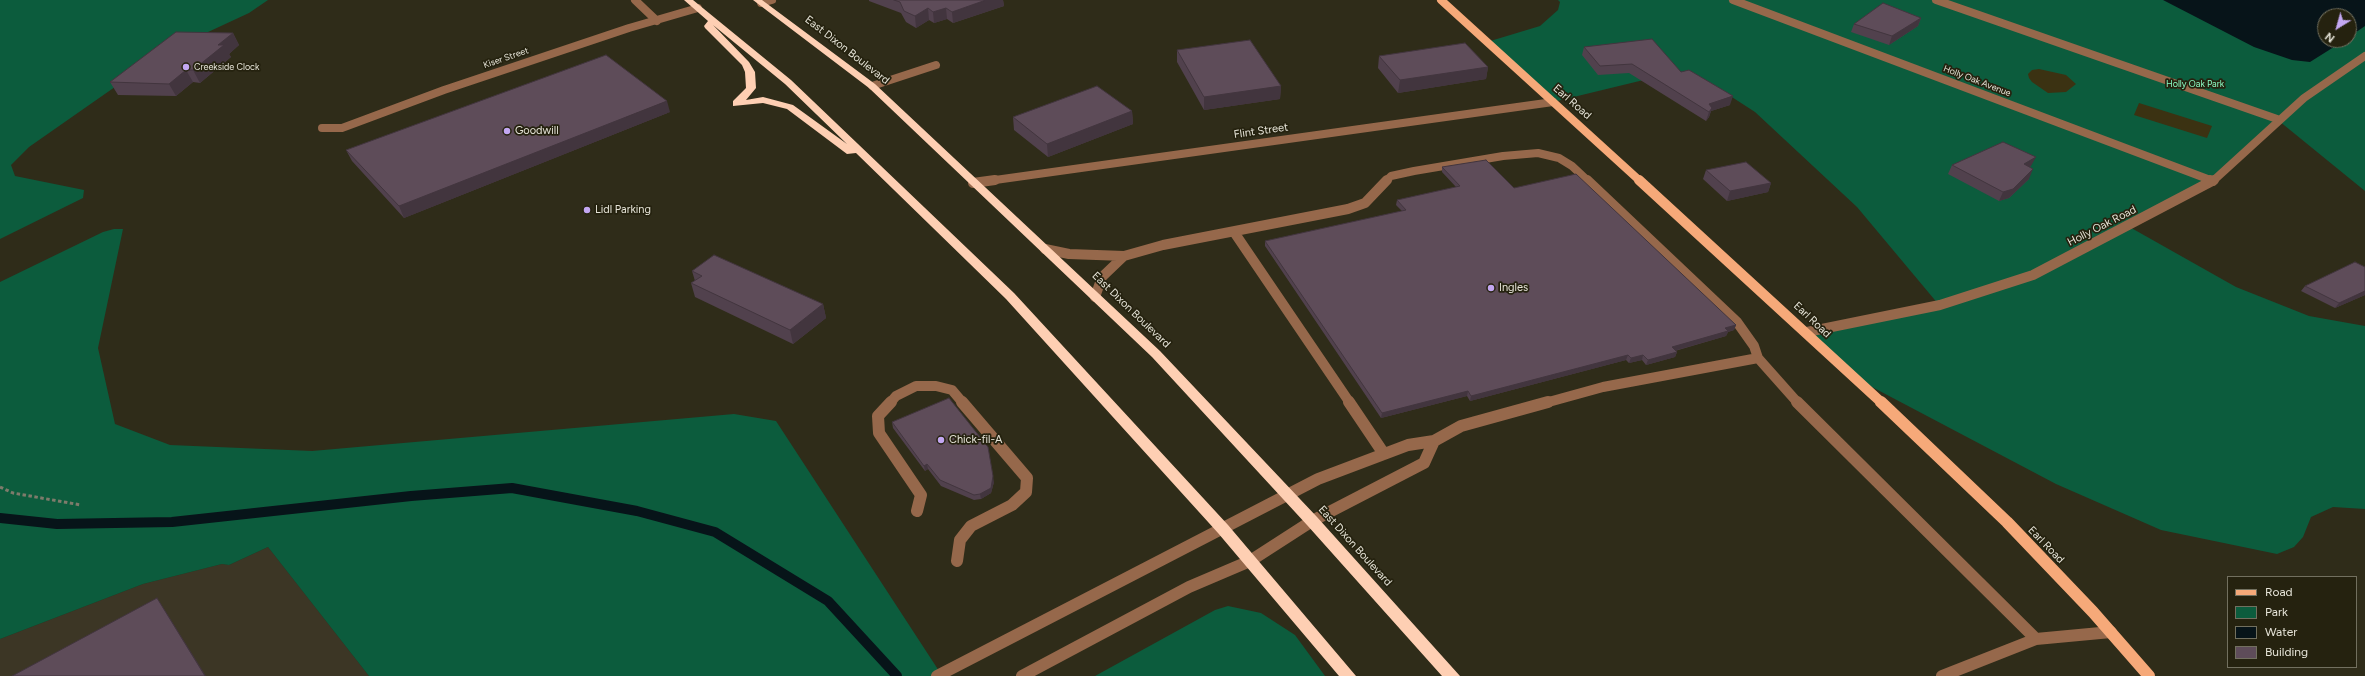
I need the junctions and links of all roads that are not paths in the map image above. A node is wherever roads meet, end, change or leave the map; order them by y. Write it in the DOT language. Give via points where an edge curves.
graph roads {
  1 [pos="634,0"];
  2 [pos="688,0"];
  3 [pos="772,0"];
  4 [pos="1441,0"];
  5 [pos="1733,0"];
  6 [pos="1936,0"];
  7 [pos="759,2"];
  8 [pos="698,8"];
  9 [pos="713,20"];
  10 [pos="657,21"];
  11 [pos="2365,56"];
  12 [pos="936,64"];
  13 [pos="872,86"];
  14 [pos="1553,102"];
  15 [pos="2280,120"];
  16 [pos="322,128"];
  17 [pos="2213,181"];
  18 [pos="892,183"];
  19 [pos="973,183"];
  20 [pos="1234,232"];
  21 [pos="1045,249"];
  22 [pos="1124,256"];
  23 [pos="1096,297"];
  24 [pos="1807,332"];
  25 [pos="1758,358"];
  26 [pos="1434,441"];
  27 [pos="1384,454"];
  28 [pos="1287,494"];
  29 [pos="917,511"];
  30 [pos="1312,521"];
  31 [pos="1223,530"];
  32 [pos="957,560"];
  33 [pos="1250,561"];
  34 [pos="2111,632"];
  35 [pos="2036,639"];
  36 [pos="937,676"];
  37 [pos="1022,676"];
  38 [pos="1348,676"];
  39 [pos="1452,676"];
  40 [pos="1942,676"];
  41 [pos="2149,676"];
  1 -- 10 [label="street"];
  2 -- 8 [label="highway"];
  3 -- 7 [label="street"];
  4 -- 14 [label="main road, Earl Road"];
  5 -- 17 [label="street, Holly Oak Avenue"];
  6 -- 15 [label="street"];
  7 -- 13 [label="highway, East Dixon Boulevard"];
  8 -- 9 [label="highway"];
  8 -- 10 [label="street, Kiser Street"];
  9 -- 18 [label="highway" via="788,82"];
  9 -- 18 [label="highway" via="708,26 746,64 750,72 751,88 736,104 763,100 790,107"];
  10 -- 16 [label="street, Kiser Street" via="444,90 342,128"];
  11 -- 15 [label="street, Holly Oak Road" via="2304,98"];
  12 -- 13 [label="street"];
  13 -- 19 [label="highway, East Dixon Boulevard"];
  14 -- 19 [label="street, Flint Street"];
  14 -- 24 [label="main road, Earl Road"];
  15 -- 17 [label="street, Holly Oak Road"];
  17 -- 24 [label="street, Holly Oak Road" via="2033,275 1940,305"];
  18 -- 31 [label="highway" via="1010,296"];
  19 -- 21 [label="highway, East Dixon Boulevard"];
  20 -- 22 [label="street" via="1163,245"];
  20 -- 25 [label="street" via="1348,209 1365,203 1391,176 1503,156 1538,153 1559,158 1572,166 1737,322 1754,346"];
  20 -- 27 [label="street"];
  21 -- 22 [label="street" via="1069,254"];
  21 -- 23 [label="highway, East Dixon Boulevard"];
  22 -- 23 [label="street" via="1102,277"];
  23 -- 28 [label="highway, East Dixon Boulevard" via="1156,354"];
  24 -- 34 [label="main road, Earl Road" via="2007,522"];
  25 -- 26 [label="street" via="1603,387 1461,426"];
  25 -- 35 [label="street" via="1796,401"];
  26 -- 27 [label="street" via="1408,445"];
  26 -- 30 [label="street" via="1424,463"];
  27 -- 28 [label="street" via="1318,479"];
  28 -- 30 [label="highway, East Dixon Boulevard"];
  28 -- 31 [label="street"];
  29 -- 32 [label="street" via="921,495 879,433 878,416 896,396 916,386 936,386 952,390 1027,478 1026,492 1012,504 971,526 960,540"];
  30 -- 33 [label="street"];
  30 -- 39 [label="highway, East Dixon Boulevard"];
  31 -- 33 [label="highway"];
  31 -- 36 [label="street"];
  33 -- 37 [label="street" via="1189,587"];
  33 -- 38 [label="highway"];
  34 -- 35 [label="street"];
  34 -- 41 [label="main road, Earl Road"];
  35 -- 40 [label="street"];
}
